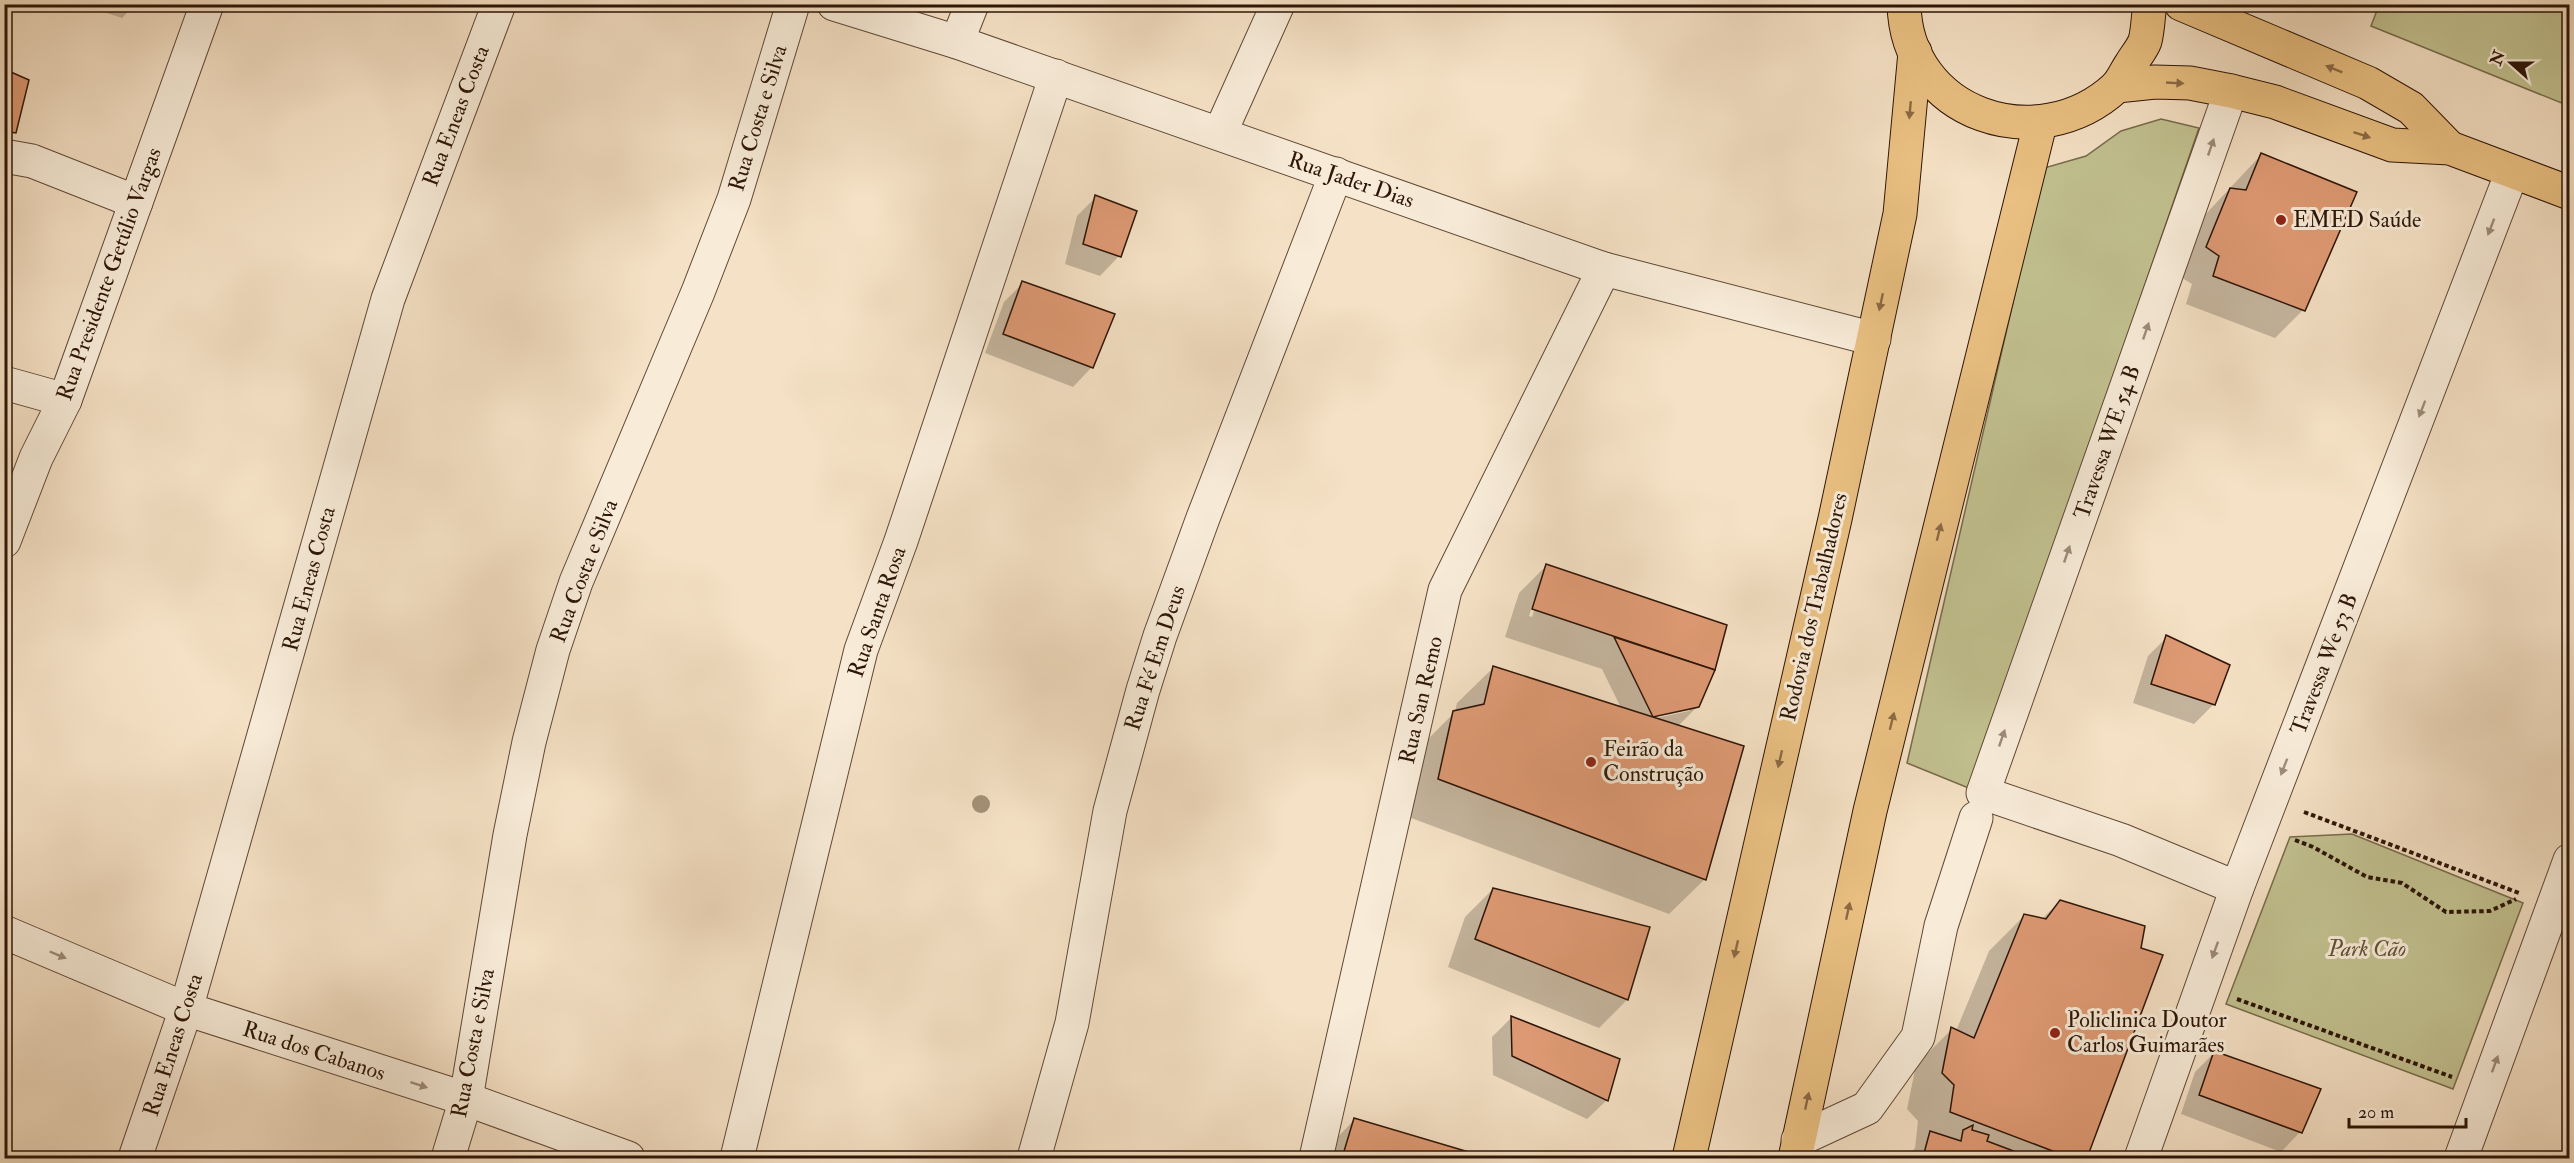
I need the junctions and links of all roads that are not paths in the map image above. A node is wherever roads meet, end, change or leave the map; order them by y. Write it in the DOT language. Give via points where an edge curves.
graph roads {
  1 [pos="207,4"];
  2 [pos="499,4"];
  3 [pos="793,4"];
  4 [pos="834,4"];
  5 [pos="972,4"];
  6 [pos="1278,4"];
  7 [pos="1904,4"];
  8 [pos="2150,4"];
  9 [pos="2181,4"];
  10 [pos="957,42"];
  11 [pos="1915,52"];
  12 [pos="1056,76"];
  13 [pos="2117,86"];
  14 [pos="2231,91"];
  15 [pos="2040,123"];
  16 [pos="1220,134"];
  17 [pos="2451,148"];
  18 [pos="4,156"];
  19 [pos="2512,172"];
  20 [pos="1336,174"];
  21 [pos="2570,193"];
  22 [pos="136,201"];
  23 [pos="1604,268"];
  24 [pos="1874,339"];
  25 [pos="4,383"];
  26 [pos="64,400"];
  27 [pos="4,541"];
  28 [pos="1980,806"];
  29 [pos="2570,860"];
  30 [pos="2237,888"];
  31 [pos="4,932"];
  32 [pos="186,1009"];
  33 [pos="466,1100"];
  34 [pos="1797,1149"];
  35 [pos="135,1158"];
  36 [pos="448,1158"];
  37 [pos="628,1158"];
  38 [pos="737,1158"];
  39 [pos="1034,1158"];
  40 [pos="1316,1158"];
  41 [pos="1689,1158"];
  42 [pos="2141,1158"];
  43 [pos="2461,1158"];
  1 -- 22 [label="street, Rua Presidente Getúlio Vargas"];
  2 -- 32 [label="street, Rua Eneas Costa" via="388,299"];
  3 -- 33 [label="street, Rua Costa e Silva" via="734,199 576,582 553,650 510,835"];
  4 -- 10 [label="street, Rua Jader Dias"];
  5 -- 10 [label="street"];
  6 -- 16 [label="street"];
  7 -- 11 [label="main road"];
  8 -- 13 [label="main road" via="2145,42"];
  17 -- 9 [label="main road, one-way" via="2411,108 2368,82"];
  10 -- 12 [label="street, Rua Jader Dias"];
  11 -- 15 [label="main road" via="1931,78 1953,100 1980,115 2010,123"];
  11 -- 24 [label="main road, Rodovia dos Trabalhadores, one-way" via="1900,214"];
  12 -- 16 [label="street, Rua Jader Dias"];
  12 -- 38 [label="street, Rua Santa Rosa" via="861,650"];
  13 -- 14 [label="main road, one-way" via="2190,83"];
  13 -- 15 [label="main road" via="2082,111"];
  14 -- 17 [label="main road, one-way" via="2275,102 2392,145"];
  28 -- 14 [label="street, Travessa WE 54 B, one-way"];
  34 -- 15 [label="main road, one-way" via="1870,811"];
  16 -- 20 [label="street, Rua Jader Dias"];
  17 -- 19 [label="main road"];
  18 -- 22 [label="street" via="32,161"];
  19 -- 21 [label="main road"];
  19 -- 30 [label="street, Travessa We 53 B, one-way"];
  20 -- 23 [label="street, Rua Jader Dias"];
  20 -- 39 [label="street, Rua Fé Em Deus" via="1203,518 1146,679 1110,811 1072,1023"];
  22 -- 26 [label="street, Rua Presidente Getúlio Vargas"];
  23 -- 24 [label="street, Rua Jader Dias"];
  23 -- 40 [label="street, Rua San Remo" via="1445,591"];
  24 -- 41 [label="main road, Rodovia dos Trabalhadores, one-way"];
  25 -- 26 [label="street"];
  26 -- 27 [label="street, Rua Presidente Getúlio Vargas" via="36,458"];
  28 -- 30 [label="street" via="2121,840"];
  28 -- 34 [label="street, Travessa WE 54 B" via="1941,926 1918,1037 1867,1108"];
  43 -- 29 [label="street, one-way"];
  30 -- 42 [label="street, Travessa We 53 B, one-way"];
  31 -- 32 [label="street, Rua dos Cabanos, one-way"];
  32 -- 33 [label="street, Rua dos Cabanos, one-way"];
  32 -- 35 [label="street, Rua Eneas Costa"];
  33 -- 36 [label="street, Rua Costa e Silva"];
  33 -- 37 [label="street, Rua dos Cabanos"];
}
